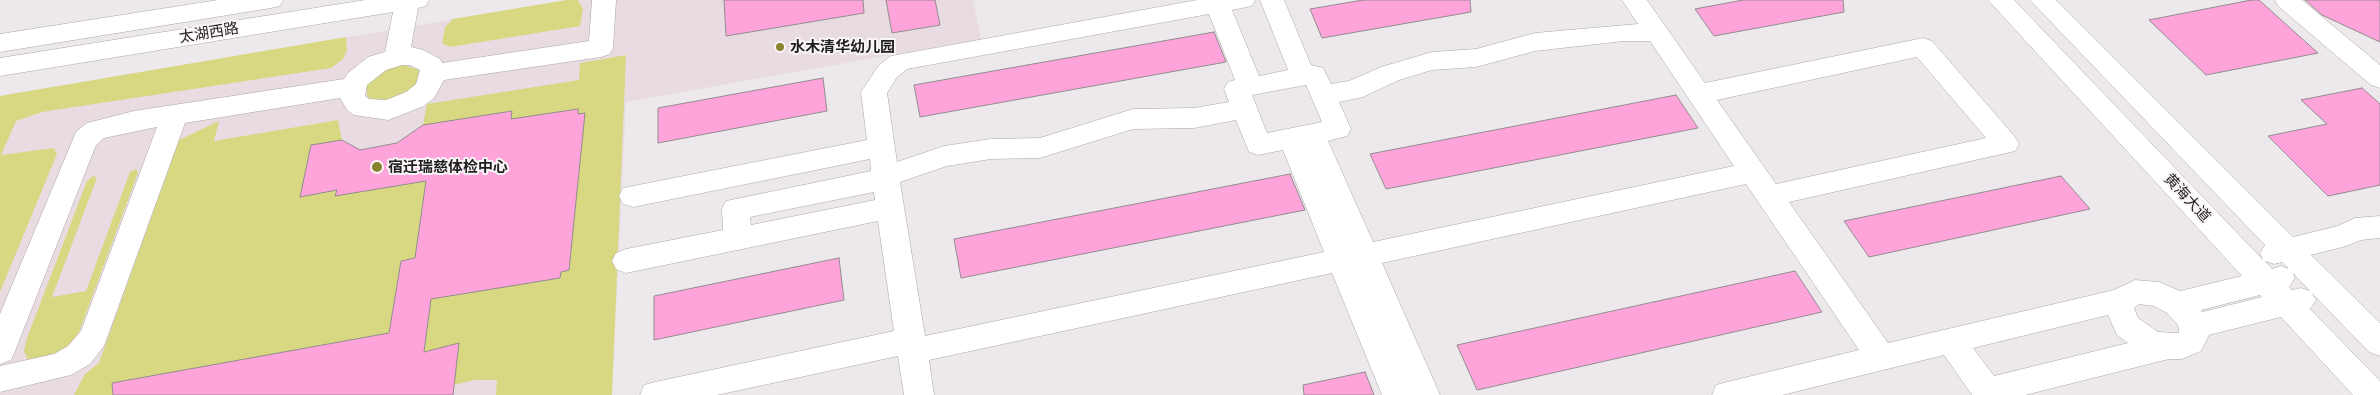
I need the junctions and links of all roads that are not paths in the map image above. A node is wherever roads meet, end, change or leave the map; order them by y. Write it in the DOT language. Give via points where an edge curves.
graph roads {
  1 [pos="271,0"];
  2 [pos="604,0"];
  3 [pos="1243,0"];
  4 [pos="1272,0"];
  5 [pos="1634,0"];
  6 [pos="2000,0"];
  7 [pos="2042,0"];
  8 [pos="2287,0"];
  9 [pos="412,1"];
  10 [pos="1214,3"];
  11 [pos="1657,33"];
  12 [pos="0,43"];
  13 [pos="397,57"];
  14 [pos="0,67"];
  15 [pos="433,73"];
  16 [pos="1303,76"];
  17 [pos="2380,80"];
  18 [pos="353,87"];
  19 [pos="1699,94"];
  20 [pos="1323,95"];
  21 [pos="1247,98"];
  22 [pos="175,115"];
  23 [pos="1302,136"];
  24 [pos="881,147"];
  25 [pos="1753,172"];
  26 [pos="886,177"];
  27 [pos="633,196"];
  28 [pos="1769,196"];
  29 [pos="890,208"];
  30 [pos="2380,228"];
  31 [pos="738,238"];
  32 [pos="2288,249"];
  33 [pos="1353,257"];
  34 [pos="2245,260"];
  35 [pos="626,261"];
  36 [pos="2309,271"];
  37 [pos="2266,282"];
  38 [pos="2331,293"];
  39 [pos="2121,300"];
  40 [pos="2287,304"];
  41 [pos="2185,315"];
  42 [pos="2368,316"];
  43 [pos="2312,330"];
  44 [pos="1950,342"];
  45 [pos="2380,343"];
  46 [pos="912,346"];
  47 [pos="2166,347"];
  48 [pos="0,351"];
  49 [pos="1881,358"];
  50 [pos="0,379"];
  51 [pos="1989,393"];
  52 [pos="656,395"];
  53 [pos="919,395"];
  54 [pos="1397,395"];
  55 [pos="1425,395"];
  56 [pos="1727,395"];
  57 [pos="2373,395"];
  1 -- 12 [label="street, 太湖西路"];
  2 -- 15 [label="street" via="601,48"];
  3 -- 10 [label="street"];
  4 -- 16 [label="street"];
  5 -- 11 [label="street"];
  6 -- 34 [label="street, 黄海大道"];
  7 -- 32 [label="street"];
  8 -- 17 [label="street"];
  9 -- 13 [label="street"];
  9 -- 14 [label="street, 太湖西路"];
  10 -- 21 [label="street"];
  10 -- 24 [label="street" via="900,62 888,70 874,92"];
  11 -- 19 [label="street"];
  11 -- 20 [label="street" via="1624,32 1535,42 1476,58 1432,61 1354,90"];
  13 -- 15 [label="street" via="414,56 424,60 431,65"];
  13 -- 18 [label="street" via="366,70"];
  15 -- 18 [label="street" via="425,91 415,99 388,110 363,108 352,96"];
  16 -- 20 [label="street" via="1314,74"];
  16 -- 21 [label="street"];
  18 -- 22 [label="street"];
  19 -- 25 [label="street"];
  19 -- 28 [label="street" via="1923,47 2006,144"];
  20 -- 23 [label="street" via="1338,128"];
  21 -- 23 [label="street" via="1258,145"];
  21 -- 26 [label="street" via="1194,118 1134,119 1040,148 991,149 944,156"];
  22 -- 48 [label="street" via="110,126 96,130 85,139"];
  22 -- 50 [label="street" via="93,337 79,355 60,366"];
  23 -- 33 [label="street"];
  24 -- 26 [label="street"];
  24 -- 27 [label="street"];
  25 -- 28 [label="street"];
  25 -- 33 [label="street"];
  26 -- 29 [label="street"];
  26 -- 31 [label="street" via="736,209"];
  28 -- 49 [label="street"];
  29 -- 31 [label="street"];
  29 -- 46 [label="street"];
  30 -- 32 [label="street" via="2355,229 2346,235"];
  31 -- 35 [label="street"];
  32 -- 34 [label="street"];
  32 -- 36 [label="street"];
  33 -- 46 [label="street"];
  33 -- 54 [label="street"];
  33 -- 55 [label="street"];
  34 -- 37 [label="street, 黄海大道"];
  36 -- 37 [label="street"];
  36 -- 38 [label="street"];
  37 -- 40 [label="street, 黄海大道"];
  37 -- 41 [label="street"];
  38 -- 40 [label="street"];
  38 -- 42 [label="street"];
  39 -- 41 [label="street" via="2135,292 2146,291 2158,294"];
  39 -- 44 [label="street"];
  39 -- 47 [label="street" via="2119,308 2127,326 2147,341"];
  40 -- 41 [label="street"];
  40 -- 43 [label="street, 黄海大道"];
  41 -- 47 [label="street" via="2194,335 2190,342"];
  42 -- 43 [label="street"];
  42 -- 45 [label="street"];
  43 -- 57 [label="street, 黄海大道"];
  44 -- 49 [label="street"];
  44 -- 51 [label="street"];
  46 -- 52 [label="street"];
  46 -- 53 [label="street"];
  47 -- 51 [label="street"];
  49 -- 56 [label="street"];
}
